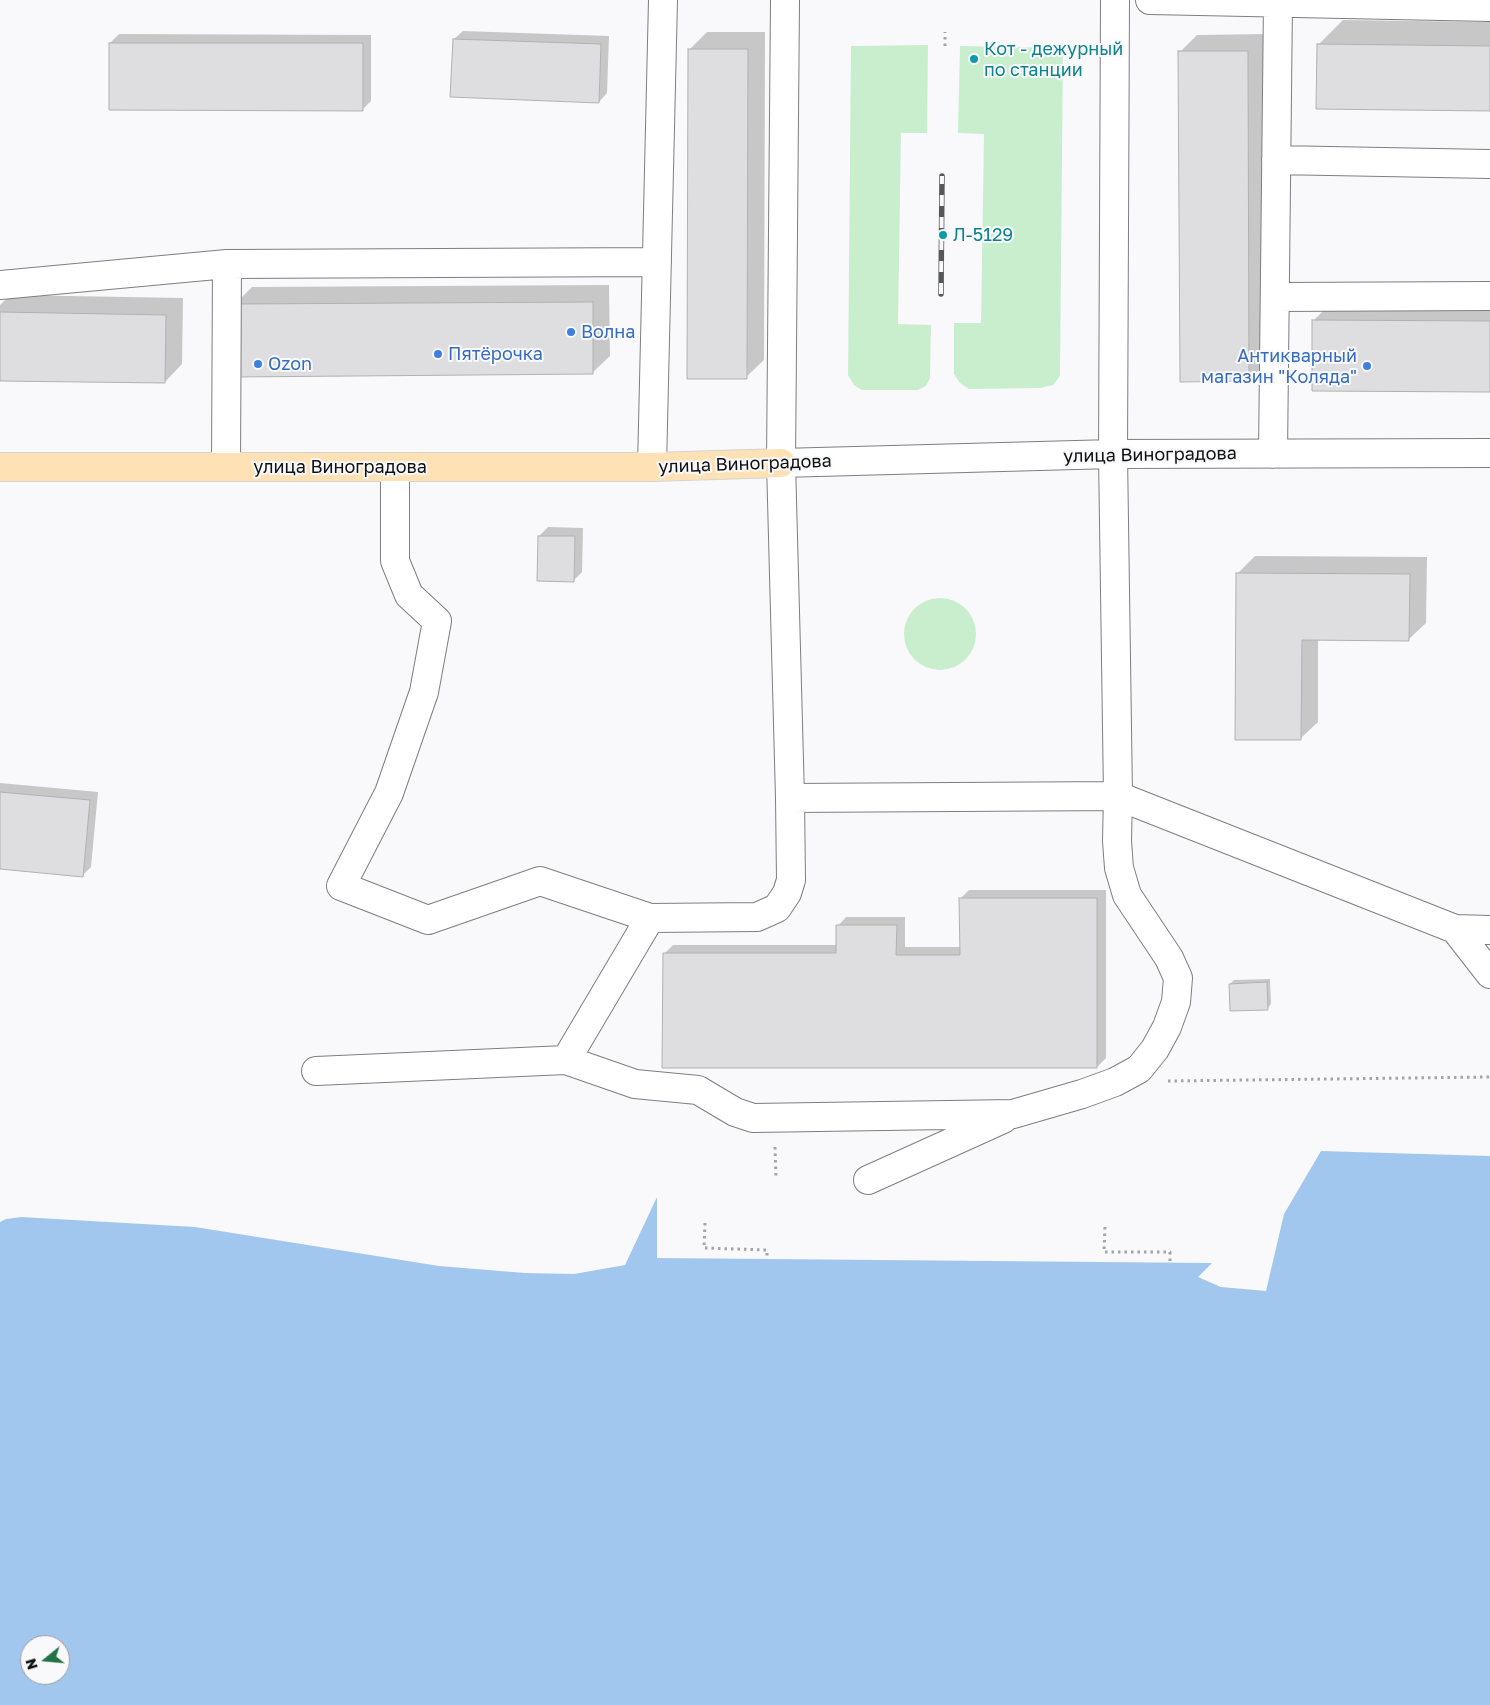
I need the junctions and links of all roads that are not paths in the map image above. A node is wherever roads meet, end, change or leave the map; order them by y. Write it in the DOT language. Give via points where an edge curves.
graph roads {
  1 [pos="663,0"];
  2 [pos="784,0"];
  3 [pos="1116,0"];
  4 [pos="1150,0"];
  5 [pos="1278,2"];
  6 [pos="1490,7"];
  7 [pos="1276,160"];
  8 [pos="1490,164"];
  9 [pos="657,262"];
  10 [pos="227,264"];
  11 [pos="0,285"];
  12 [pos="1275,296"];
  13 [pos="1490,296"];
  14 [pos="1490,453"];
  15 [pos="1113,454"];
  16 [pos="1273,454"];
  17 [pos="781,463"];
  18 [pos="0,467"];
  19 [pos="226,467"];
  20 [pos="395,467"];
  21 [pos="652,467"];
  22 [pos="1118,796"];
  23 [pos="790,798"];
  24 [pos="650,918"];
  25 [pos="1455,929"];
  26 [pos="1490,930"];
  27 [pos="1490,974"];
  28 [pos="566,1060"];
  29 [pos="316,1071"];
  30 [pos="1013,1114"];
  31 [pos="868,1180"];
  1 -- 9 [label="street"];
  2 -- 17 [label="street"];
  3 -- 15 [label="street"];
  4 -- 5 [label="street"];
  5 -- 6 [label="street"];
  5 -- 7 [label="street"];
  7 -- 8 [label="street"];
  7 -- 12 [label="street"];
  9 -- 10 [label="street"];
  9 -- 21 [label="street"];
  10 -- 11 [label="street"];
  10 -- 19 [label="street"];
  12 -- 13 [label="street"];
  12 -- 16 [label="street"];
  14 -- 16 [label="street, улица Виноградова"];
  15 -- 16 [label="street, улица Виноградова"];
  15 -- 17 [label="street, улица Виноградова"];
  15 -- 22 [label="street"];
  17 -- 21 [label="main road, улица Виноградова"];
  17 -- 23 [label="street"];
  18 -- 19 [label="main road, улица Виноградова"];
  19 -- 20 [label="main road, улица Виноградова"];
  20 -- 21 [label="main road, улица Виноградова"];
  20 -- 24 [label="street" via="395,562 409,595 437,621 424,692 389,793 341,886 428,920 540,881"];
  22 -- 23 [label="street"];
  22 -- 25 [label="street"];
  22 -- 30 [label="street" via="1116,841 1119,868 1127,895 1169,958 1178,978 1176,1002 1156,1049 1140,1069 1082,1094"];
  23 -- 24 [label="street" via="791,880 787,893 776,908 757,917"];
  24 -- 28 [label="street"];
  25 -- 26 [label="street"];
  25 -- 27 [label="street"];
  28 -- 29 [label="street"];
  28 -- 30 [label="street" via="635,1084 698,1090 735,1112 753,1118"];
  30 -- 31 [label="street"];
}
